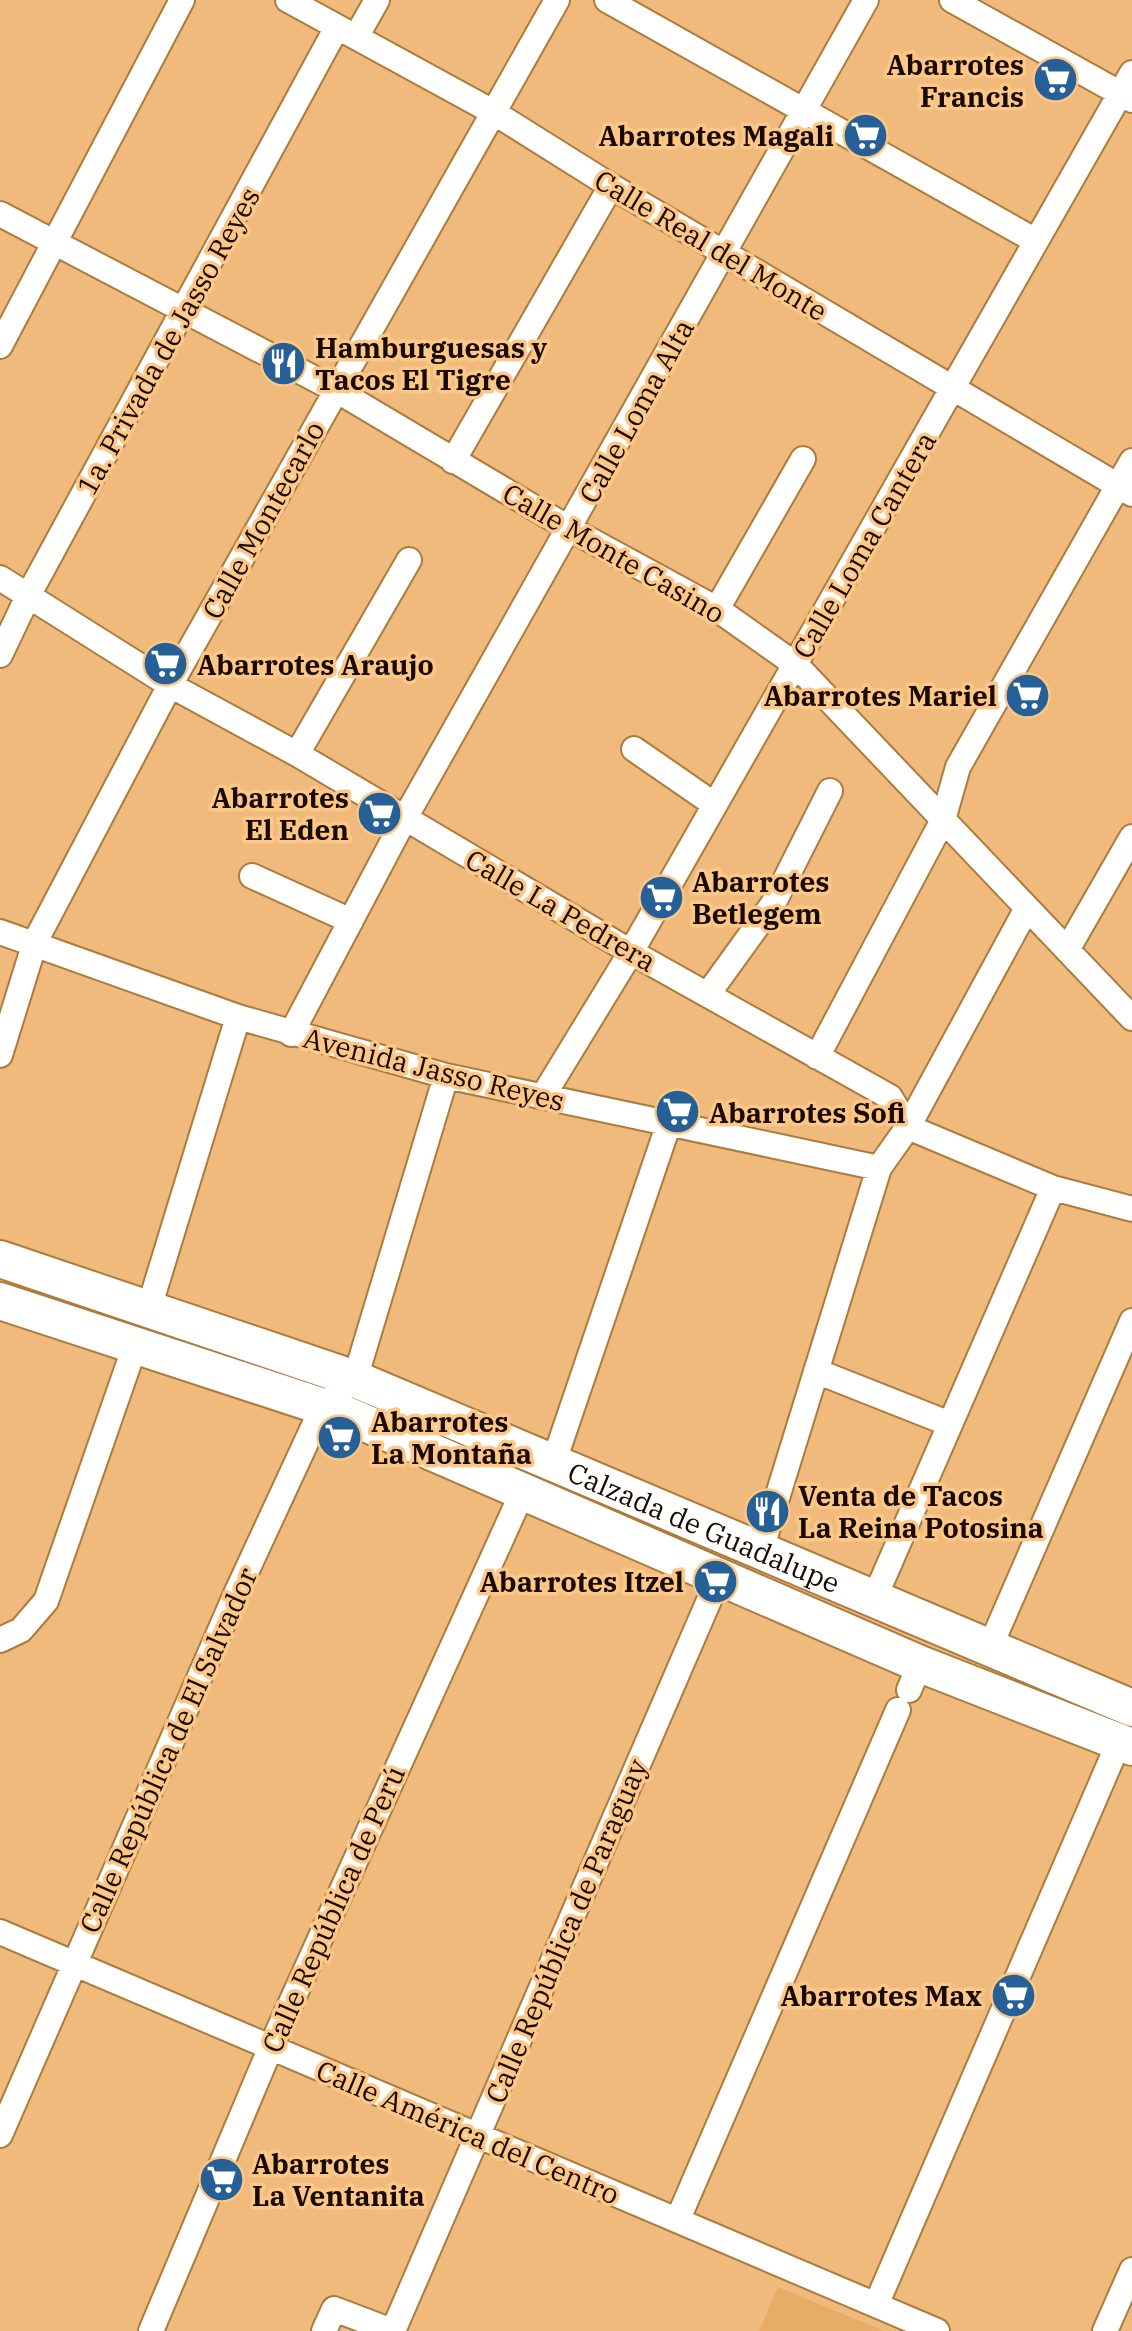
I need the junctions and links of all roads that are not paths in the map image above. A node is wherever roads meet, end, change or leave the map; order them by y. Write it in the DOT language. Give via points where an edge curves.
graph roads {
  1 [pos="182,0"];
  2 [pos="288,0"];
  3 [pos="377,0"];
  4 [pos="557,0"];
  5 [pos="607,0"];
  6 [pos="866,0"];
  7 [pos="952,0"];
  8 [pos="347,32"];
  9 [pos="1128,89"];
  10 [pos="802,111"];
  11 [pos="493,112"];
  12 [pos="611,186"];
  13 [pos="0,214"];
  14 [pos="1036,241"];
  15 [pos="53,242"];
  16 [pos="724,252"];
  17 [pos="186,311"];
  18 [pos="0,346"];
  19 [pos="953,389"];
  20 [pos="336,390"];
  21 [pos="803,459"];
  22 [pos="453,461"];
  23 [pos="1132,461"];
  24 [pos="1125,490"];
  25 [pos="570,529"];
  26 [pos="409,560"];
  27 [pos="0,578"];
  28 [pos="29,594"];
  29 [pos="717,609"];
  30 [pos="0,655"];
  31 [pos="796,665"];
  32 [pos="170,685"];
  33 [pos="634,749"];
  34 [pos="297,754"];
  35 [pos="830,791"];
  36 [pos="715,805"];
  37 [pos="405,818"];
  38 [pos="943,820"];
  39 [pos="1132,837"];
  40 [pos="252,876"];
  41 [pos="1027,908"];
  42 [pos="351,921"];
  43 [pos="0,932"];
  44 [pos="35,942"];
  45 [pos="1067,950"];
  46 [pos="631,952"];
  47 [pos="708,994"];
  48 [pos="238,1017"];
  49 [pos="1132,1018"];
  50 [pos="291,1034"];
  51 [pos="0,1055"];
  52 [pos="817,1057"];
  53 [pos="446,1076"];
  54 [pos="543,1096"];
  55 [pos="669,1123"];
  56 [pos="908,1127"];
  57 [pos="879,1168"];
  58 [pos="1053,1188"];
  59 [pos="1132,1209"];
  60 [pos="0,1259"];
  61 [pos="0,1301"];
  62 [pos="149,1308"];
  63 [pos="1132,1321"];
  64 [pos="136,1343"];
  65 [pos="816,1371"];
  66 [pos="355,1379"];
  67 [pos="323,1406"];
  68 [pos="950,1424"];
  69 [pos="553,1464"];
  70 [pos="523,1491"];
  71 [pos="760,1553"];
  72 [pos="720,1575"];
  73 [pos="874,1599"];
  74 [pos="0,1640"];
  75 [pos="990,1647"];
  76 [pos="909,1688"];
  77 [pos="1131,1705"];
  78 [pos="1126,1745"];
  79 [pos="0,1932"];
  80 [pos="74,1963"];
  81 [pos="270,2049"];
  82 [pos="0,2135"];
  83 [pos="476,2138"];
  84 [pos="678,2219"];
  85 [pos="1132,2270"];
  86 [pos="876,2305"];
  87 [pos="151,2331"];
  88 [pos="324,2331"];
  89 [pos="392,2331"];
  90 [pos="937,2331"];
  91 [pos="1105,2331"];
  1 -- 15 [label="street"];
  2 -- 8 [label="street, Calle Real del Monte"];
  3 -- 8 [label="street, 1a. Privada de Jasso Reyes"];
  4 -- 11 [label="street, Calle Montecarlo"];
  5 -- 10 [label="street"];
  6 -- 10 [label="street, Calle Loma Alta"];
  7 -- 9 [label="street"];
  8 -- 11 [label="street, Calle Real del Monte"];
  8 -- 17 [label="street, 1a. Privada de Jasso Reyes"];
  9 -- 14 [label="street, Calle Loma Cantera"];
  10 -- 14 [label="street"];
  10 -- 16 [label="street, Calle Loma Alta"];
  11 -- 12 [label="street, Calle Real del Monte"];
  11 -- 20 [label="street, Calle Montecarlo"];
  12 -- 16 [label="street, Calle Real del Monte"];
  12 -- 22 [label="street"];
  13 -- 15 [label="street, Calle Monte Casino"];
  14 -- 19 [label="street, Calle Loma Cantera"];
  15 -- 17 [label="street, Calle Monte Casino"];
  15 -- 18 [label="street"];
  16 -- 19 [label="street, Calle Real del Monte"];
  16 -- 25 [label="street, Calle Loma Alta"];
  17 -- 20 [label="street, Calle Monte Casino"];
  17 -- 28 [label="street, 1a. Privada de Jasso Reyes"];
  19 -- 24 [label="street, Calle Real del Monte"];
  19 -- 31 [label="street, Calle Loma Cantera"];
  20 -- 22 [label="street, Calle Monte Casino"];
  20 -- 32 [label="street, Calle Montecarlo"];
  21 -- 29 [label="street"];
  22 -- 25 [label="street, Calle Monte Casino"];
  23 -- 24 [label="street"];
  24 -- 38 [label="street" via="958,767"];
  25 -- 29 [label="street, Calle Monte Casino"];
  25 -- 37 [label="street, Calle Loma Alta"];
  26 -- 34 [label="street"];
  27 -- 28 [label="street, Calle La Pedrera"];
  28 -- 30 [label="street, 1a. Privada de Jasso Reyes"];
  28 -- 32 [label="street, Calle La Pedrera"];
  29 -- 31 [label="street, Calle Monte Casino"];
  31 -- 36 [label="street, Calle Loma Cantera"];
  31 -- 38 [label="street, Calle Monte Casino"];
  32 -- 34 [label="street, Calle La Pedrera"];
  32 -- 44 [label="street, Calle Montecarlo"];
  33 -- 36 [label="street"];
  34 -- 37 [label="street, Calle La Pedrera"];
  35 -- 47 [label="street" via="773,904"];
  36 -- 46 [label="street, Calle Loma Cantera"];
  37 -- 42 [label="street, Calle Loma Alta"];
  37 -- 46 [label="street, Calle La Pedrera"];
  38 -- 41 [label="street, Calle Monte Casino"];
  38 -- 52 [label="street"];
  39 -- 45 [label="street"];
  40 -- 42 [label="street"];
  41 -- 45 [label="street, Calle Monte Casino"];
  41 -- 56 [label="street"];
  42 -- 50 [label="street, Calle Loma Alta"];
  43 -- 44 [label="street, Avenida Jasso Reyes"];
  44 -- 48 [label="street, Avenida Jasso Reyes"];
  44 -- 51 [label="street, Calle Montecarlo"];
  45 -- 49 [label="street, Calle Monte Casino"];
  46 -- 47 [label="street, Calle La Pedrera"];
  46 -- 54 [label="street, Calle Loma Cantera"];
  47 -- 52 [label="street, Calle La Pedrera"];
  48 -- 50 [label="street, Avenida Jasso Reyes"];
  48 -- 62 [label="street"];
  50 -- 53 [label="street, Avenida Jasso Reyes"];
  52 -- 56 [label="street, Calle La Pedrera" via="890,1097"];
  53 -- 54 [label="street, Avenida Jasso Reyes"];
  53 -- 66 [label="street"];
  54 -- 55 [label="street, Avenida Jasso Reyes"];
  55 -- 57 [label="street, Avenida Jasso Reyes"];
  55 -- 69 [label="street"];
  56 -- 57 [label="street"];
  56 -- 58 [label="street"];
  57 -- 65 [label="street"];
  58 -- 59 [label="street"];
  58 -- 68 [label="street"];
  60 -- 62 [label="main road, Calzada de Guadalupe"];
  61 -- 64 [label="main road, Calzada de Guadalupe"];
  62 -- 66 [label="main road, Calzada de Guadalupe"];
  63 -- 75 [label="street"];
  64 -- 67 [label="main road, Calzada de Guadalupe"];
  64 -- 74 [label="street" via="46,1601 21,1630"];
  65 -- 68 [label="street"];
  65 -- 71 [label="street"];
  66 -- 67 [label="street, Calle República de El Salvador"];
  66 -- 69 [label="main road, Calzada de Guadalupe"];
  67 -- 70 [label="main road, Calzada de Guadalupe"];
  67 -- 80 [label="street, Calle República de El Salvador"];
  68 -- 73 [label="street"];
  69 -- 71 [label="main road, Calzada de Guadalupe"];
  70 -- 72 [label="main road, Calzada de Guadalupe"];
  70 -- 81 [label="street, Calle República de Perú"];
  71 -- 73 [label="main road, Calzada de Guadalupe"];
  72 -- 76 [label="main road, Calzada de Guadalupe"];
  72 -- 83 [label="street, Calle República de Paraguay"];
  73 -- 75 [label="main road, Calzada de Guadalupe"];
  75 -- 77 [label="main road, Calzada de Guadalupe"];
  76 -- 78 [label="main road, Calzada de Guadalupe"];
  76 -- 84 [label="street"];
  78 -- 86 [label="street"];
  79 -- 80 [label="street, Calle América del Centro"];
  80 -- 81 [label="street, Calle América del Centro"];
  80 -- 82 [label="street, Calle República de El Salvador"];
  81 -- 83 [label="street, Calle América del Centro"];
  81 -- 87 [label="street, Calle República de Perú"];
  83 -- 84 [label="street, Calle América del Centro"];
  83 -- 89 [label="street, Calle República de Paraguay"];
  84 -- 86 [label="street, Calle América del Centro"];
  85 -- 91 [label="street"];
  86 -- 90 [label="street, Calle América del Centro"];
  88 -- 89 [label="street" via="334,2309"];
}
